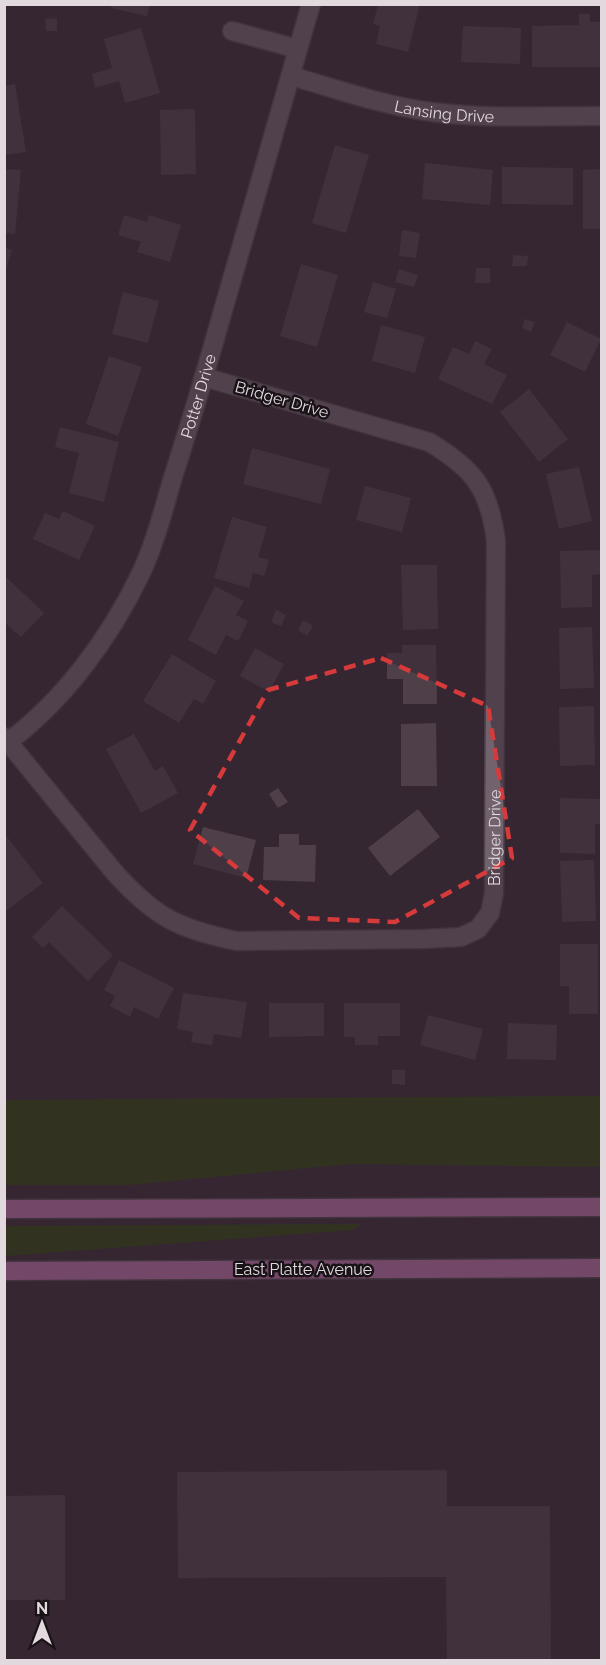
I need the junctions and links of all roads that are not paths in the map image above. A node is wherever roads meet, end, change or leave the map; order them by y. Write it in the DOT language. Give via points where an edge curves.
graph roads {
  1 [pos="311,4"];
  2 [pos="232,31"];
  3 [pos="298,49"];
  4 [pos="291,76"];
  5 [pos="602,116"];
  6 [pos="204,377"];
  7 [pos="6,741"];
  8 [pos="602,1207"];
  9 [pos="4,1209"];
  10 [pos="602,1268"];
  11 [pos="4,1271"];
  1 -- 3 [label="street, Potter Drive"];
  2 -- 3 [label="street"];
  3 -- 4 [label="street, Potter Drive"];
  4 -- 5 [label="street, Lansing Drive" via="393,105 430,111 469,116"];
  4 -- 6 [label="street, Potter Drive"];
  6 -- 7 [label="street, Potter Drive" via="156,532 126,601 107,634 61,693 36,719"];
  6 -- 7 [label="street, Bridger Drive" via="429,442 469,471 484,491 496,541 494,893 490,913 478,929 461,936 423,939 237,941 180,926 155,911 114,873"];
  8 -- 9 [label="highway"];
  10 -- 11 [label="highway, East Platte Avenue"];
}
